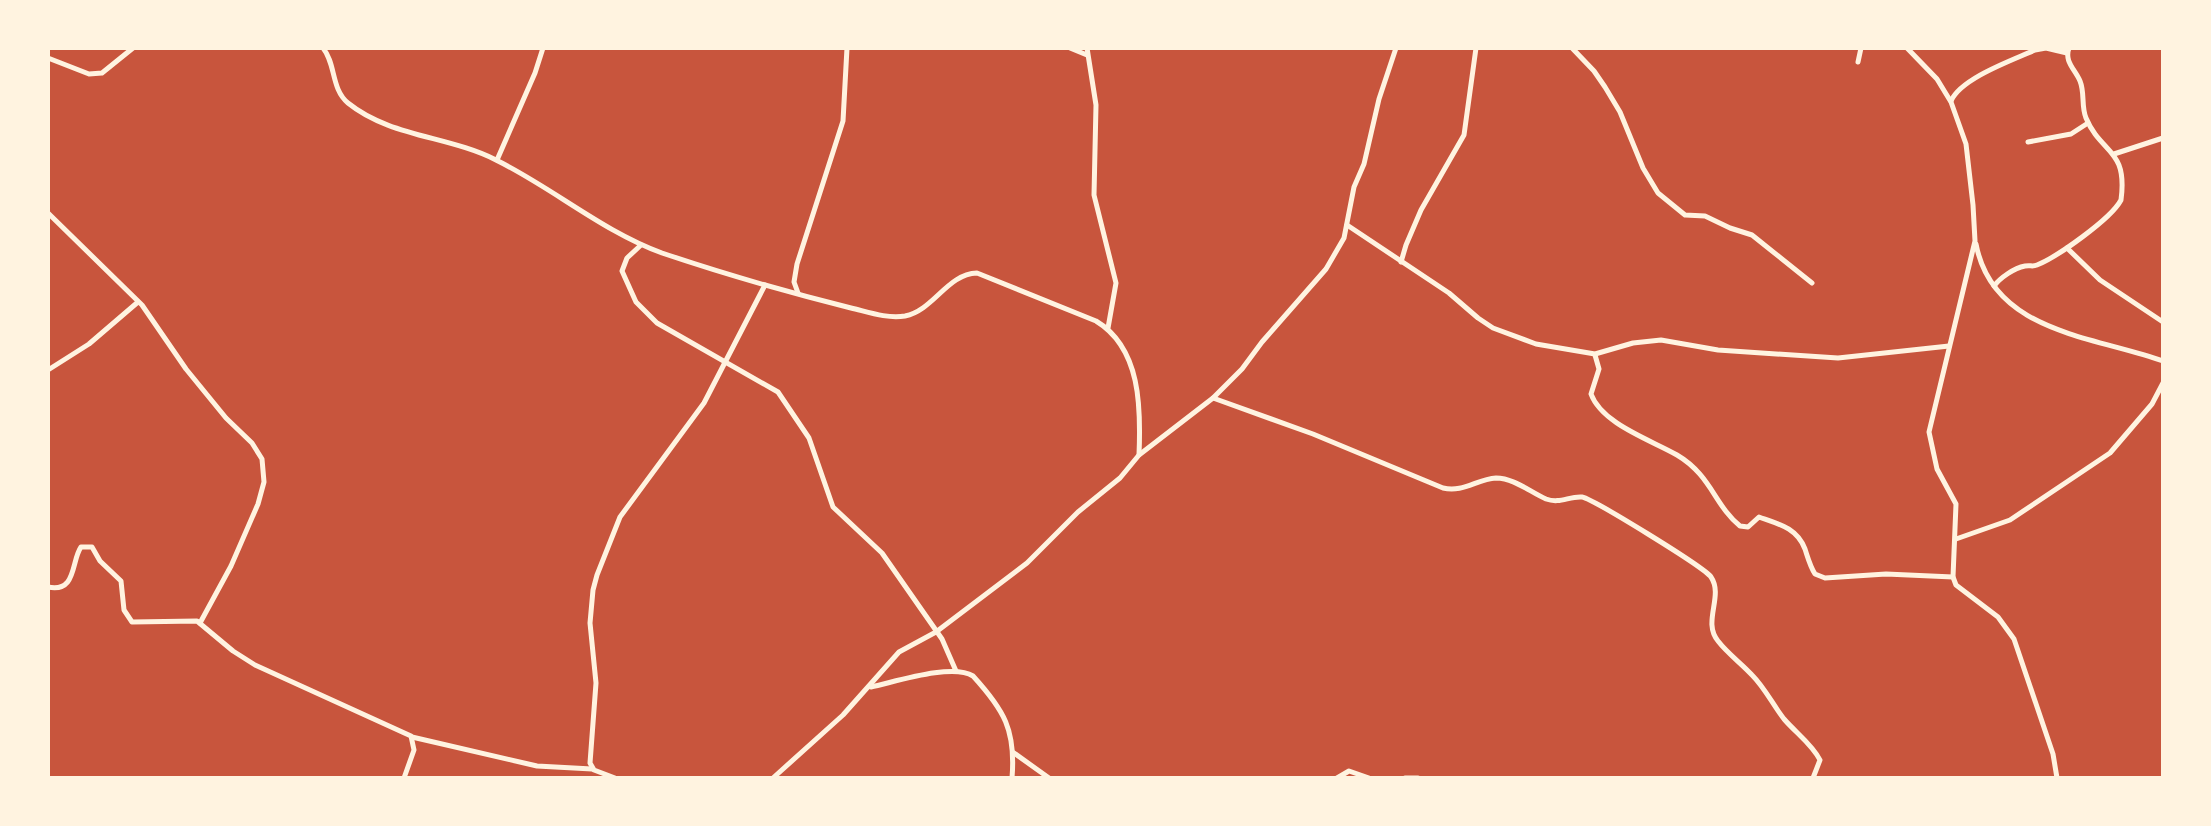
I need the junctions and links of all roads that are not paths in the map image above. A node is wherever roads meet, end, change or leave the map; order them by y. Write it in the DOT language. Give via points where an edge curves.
graph roads {
  1 [pos="133,48"];
  2 [pos="323,48"];
  3 [pos="543,48"];
  4 [pos="847,48"];
  5 [pos="1070,48"];
  6 [pos="1396,48"];
  7 [pos="1476,48"];
  8 [pos="1572,48"];
  9 [pos="1861,48"];
  10 [pos="1907,48"];
  11 [pos="2068,50"];
  12 [pos="1087,51"];
  13 [pos="48,58"];
  14 [pos="1858,62"];
  15 [pos="1951,102"];
  16 [pos="2088,123"];
  17 [pos="2163,138"];
  18 [pos="2028,142"];
  19 [pos="2114,154"];
  20 [pos="497,160"];
  21 [pos="48,213"];
  22 [pos="1347,225"];
  23 [pos="1975,241"];
  24 [pos="641,245"];
  25 [pos="2067,248"];
  26 [pos="1401,262"];
  27 [pos="1812,283"];
  28 [pos="765,285"];
  29 [pos="1994,286"];
  30 [pos="798,294"];
  31 [pos="138,302"];
  32 [pos="2163,322"];
  33 [pos="1108,328"];
  34 [pos="1949,346"];
  35 [pos="1595,354"];
  36 [pos="727,361"];
  37 [pos="2163,361"];
  38 [pos="48,370"];
  39 [pos="2163,383"];
  40 [pos="1213,398"];
  41 [pos="1139,455"];
  42 [pos="1956,539"];
  43 [pos="1953,577"];
  44 [pos="48,587"];
  45 [pos="200,623"];
  46 [pos="936,632"];
  47 [pos="956,671"];
  48 [pos="870,687"];
  49 [pos="411,736"];
  50 [pos="1014,752"];
  51 [pos="592,769"];
  52 [pos="404,778"];
  53 [pos="615,778"];
  54 [pos="773,778"];
  55 [pos="1012,778"];
  56 [pos="1049,778"];
  57 [pos="1337,778"];
  58 [pos="1369,778"];
  59 [pos="1405,778"];
  60 [pos="1418,778"];
  61 [pos="1813,778"];
  62 [pos="2057,778"];
  1 -- 13 [label="street" via="102,73 89,74"];
  2 -- 20 [label="street" via="340,95 352,106 397,129"];
  3 -- 20 [label="street"];
  4 -- 30 [label="street" via="843,121 797,264"];
  5 -- 12 [label="street"];
  6 -- 22 [label="street"];
  7 -- 26 [label="street" via="1464,135 1421,210"];
  8 -- 27 [label="street" via="1620,112 1658,193 1685,215 1705,216 1752,235"];
  9 -- 14 [label="street"];
  10 -- 15 [label="street"];
  11 -- 15 [label="street" via="2035,50 1966,84"];
  11 -- 16 [label="street"];
  12 -- 33 [label="street" via="1096,105 1094,195 1116,283"];
  15 -- 23 [label="street" via="1966,144"];
  16 -- 18 [label="street" via="2071,134"];
  16 -- 19 [label="street"];
  17 -- 19 [label="street"];
  19 -- 25 [label="street" via="2121,175 2119,204"];
  20 -- 24 [label="street"];
  21 -- 31 [label="street"];
  22 -- 26 [label="street"];
  22 -- 40 [label="street" via="1326,269"];
  23 -- 29 [label="street" via="1983,271"];
  23 -- 34 [label="street"];
  24 -- 28 [label="street"];
  24 -- 36 [label="street" via="622,271 636,302 657,323"];
  25 -- 29 [label="street" via="2021,267"];
  25 -- 32 [label="street" via="2100,280"];
  26 -- 35 [label="street" via="1493,328 1536,344"];
  28 -- 30 [label="street"];
  28 -- 36 [label="street"];
  29 -- 37 [label="street" via="2053,330"];
  30 -- 33 [label="street" via="901,317 922,310 962,276 977,273"];
  31 -- 38 [label="street"];
  31 -- 45 [label="street" via="207,396 252,443 264,466 258,504"];
  33 -- 41 [label="street" via="1134,375"];
  34 -- 35 [label="street" via="1838,358 1661,340"];
  34 -- 42 [label="street" via="1929,432 1937,469 1956,504"];
  35 -- 43 [label="street" via="1599,369 1591,394 1599,408 1640,438 1690,464 1740,526 1748,527 1759,517 1794,532 1815,574"];
  36 -- 46 [label="street" via="778,392 809,438 833,507 882,553"];
  36 -- 51 [label="street" via="689,425 626,508 597,575 590,623 596,683"];
  39 -- 42 [label="street" via="2147,411 2110,453 2010,520"];
  40 -- 41 [label="street"];
  40 -- 61 [label="street" via="1443,488 1457,490 1496,478 1548,499 1585,498 1687,557 1714,582 1714,635 1814,750 1820,760"];
  41 -- 46 [label="street" via="1027,563"];
  42 -- 43 [label="street"];
  43 -- 62 [label="street" via="1998,617 2014,639"];
  44 -- 45 [label="street" via="71,579 78,550 88,546 118,576 124,610 132,622"];
  45 -- 49 [label="street" via="255,665"];
  46 -- 47 [label="street"];
  46 -- 48 [label="street" via="902,649"];
  47 -- 48 [label="street"];
  47 -- 50 [label="street" via="973,676 1000,707"];
  48 -- 54 [label="street"];
  49 -- 51 [label="street" via="537,766"];
  49 -- 52 [label="street" via="414,750"];
  50 -- 55 [label="street"];
  50 -- 56 [label="street"];
  51 -- 53 [label="street"];
  57 -- 58 [label="street" via="1349,771"];
  59 -- 60 [label="street"];
}
